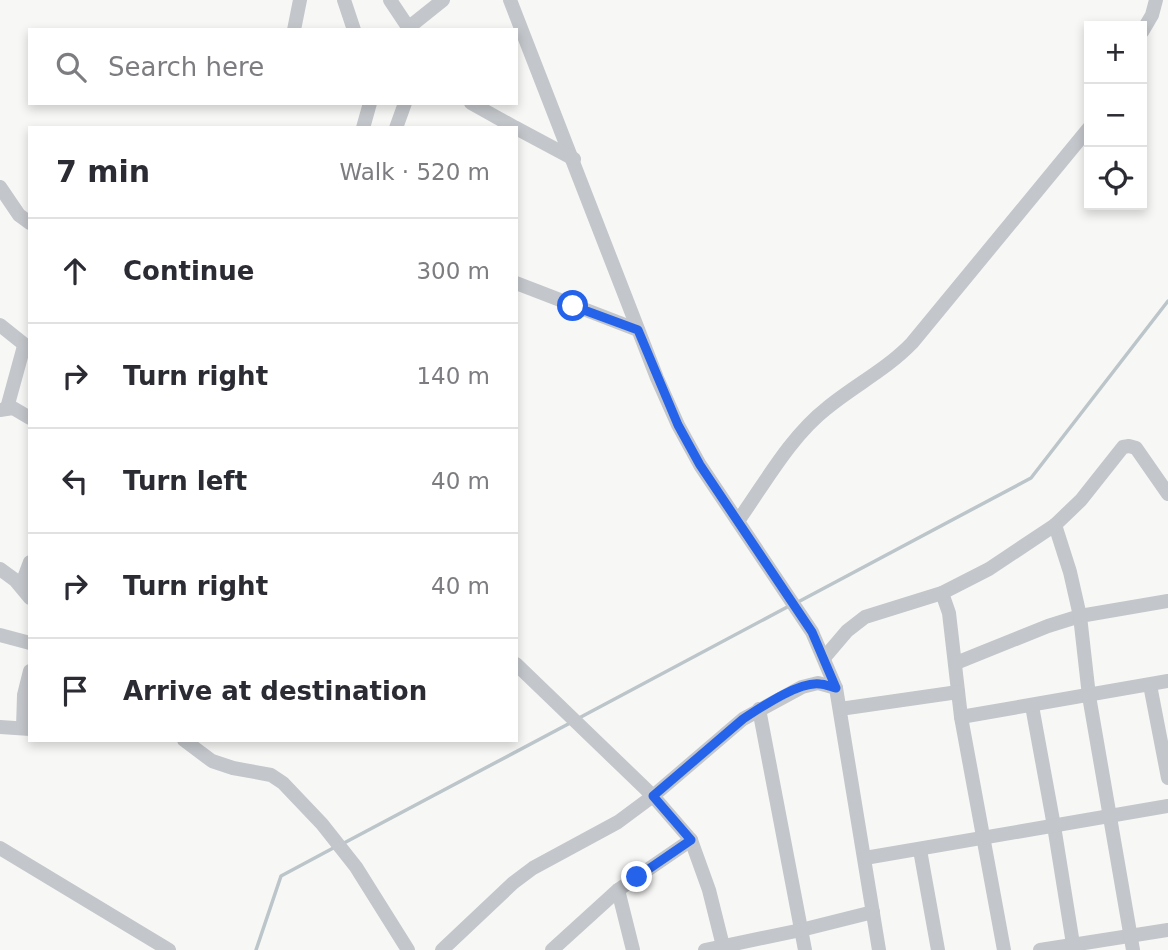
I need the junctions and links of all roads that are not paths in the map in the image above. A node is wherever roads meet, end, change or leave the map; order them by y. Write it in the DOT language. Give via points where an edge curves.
graph roads {
  1 [pos="300,0"];
  2 [pos="344,0"];
  3 [pos="390,0"];
  4 [pos="443,0"];
  5 [pos="510,0"];
  6 [pos="1156,0"];
  7 [pos="1147,24"];
  8 [pos="294,28"];
  9 [pos="353,28"];
  10 [pos="408,28"];
  11 [pos="410,28"];
  12 [pos="369,105"];
  13 [pos="404,105"];
  14 [pos="475,105"];
  15 [pos="364,126"];
  16 [pos="397,126"];
  17 [pos="512,126"];
  18 [pos="518,129"];
  19 [pos="1084,134"];
  20 [pos="574,159"];
  21 [pos="0,187"];
  22 [pos="28,222"];
  23 [pos="523,292"];
  24 [pos="0,325"];
  25 [pos="638,330"];
  26 [pos="27,347"];
  27 [pos="4,409"];
  28 [pos="28,416"];
  29 [pos="1168,495"];
  30 [pos="738,522"];
  31 [pos="1055,525"];
  32 [pos="0,569"];
  33 [pos="28,574"];
  34 [pos="25,592"];
  35 [pos="942,593"];
  36 [pos="1168,601"];
  37 [pos="1080,617"];
  38 [pos="0,635"];
  39 [pos="28,642"];
  40 [pos="824,658"];
  41 [pos="956,663"];
  42 [pos="518,666"];
  43 [pos="28,679"];
  44 [pos="1168,681"];
  45 [pos="1150,685"];
  46 [pos="836,688"];
  47 [pos="958,692"];
  48 [pos="1088,696"];
  49 [pos="1032,706"];
  50 [pos="759,709"];
  51 [pos="840,709"];
  52 [pos="961,716"];
  53 [pos="0,727"];
  54 [pos="27,729"];
  55 [pos="187,742"];
  56 [pos="1168,778"];
  57 [pos="653,796"];
  58 [pos="1168,806"];
  59 [pos="1110,817"];
  60 [pos="1054,826"];
  61 [pos="985,838"];
  62 [pos="691,840"];
  63 [pos="0,848"];
  64 [pos="920,850"];
  65 [pos="865,858"];
  66 [pos="618,890"];
  67 [pos="873,912"];
  68 [pos="801,930"];
  69 [pos="1168,930"];
  70 [pos="1132,943"];
  71 [pos="1073,947"];
  72 [pos="724,948"];
  73 [pos="169,950"];
  74 [pos="408,950"];
  75 [pos="442,950"];
  76 [pos="552,950"];
  77 [pos="633,950"];
  78 [pos="705,950"];
  79 [pos="805,950"];
  80 [pos="879,950"];
  81 [pos="937,950"];
  82 [pos="1004,950"];
  83 [pos="1040,950"];
  1 -- 8 [label="street"];
  2 -- 9 [label="street"];
  3 -- 10 [label="street"];
  4 -- 11 [label="street"];
  5 -- 20 [label="street"];
  6 -- 7 [label="street"];
  12 -- 15 [label="street"];
  13 -- 16 [label="street"];
  14 -- 17 [label="street"];
  18 -- 20 [label="street"];
  19 -- 30 [label="street" via="912,343 809,425"];
  20 -- 25 [label="street"];
  21 -- 22 [label="street"];
  23 -- 25 [label="street"];
  24 -- 26 [label="street"];
  25 -- 30 [label="street" via="678,425"];
  26 -- 27 [label="street"];
  27 -- 28 [label="street"];
  29 -- 31 [label="street" via="1136,448 1123,447"];
  30 -- 40 [label="street" via="812,632"];
  31 -- 35 [label="street" via="989,569"];
  31 -- 37 [label="street"];
  32 -- 34 [label="street"];
  33 -- 34 [label="street"];
  35 -- 40 [label="street" via="865,617"];
  35 -- 41 [label="street"];
  36 -- 37 [label="street"];
  37 -- 41 [label="street"];
  37 -- 48 [label="street"];
  38 -- 39 [label="street"];
  40 -- 46 [label="street"];
  41 -- 47 [label="street"];
  42 -- 57 [label="street"];
  43 -- 54 [label="street" via="24,695"];
  44 -- 45 [label="street"];
  45 -- 48 [label="street"];
  45 -- 56 [label="street"];
  46 -- 50 [label="street" via="818,683 802,687"];
  46 -- 51 [label="street"];
  47 -- 51 [label="street"];
  47 -- 52 [label="street"];
  48 -- 49 [label="street"];
  48 -- 59 [label="street"];
  49 -- 52 [label="street"];
  49 -- 60 [label="street"];
  50 -- 57 [label="street"];
  50 -- 68 [label="street"];
  51 -- 65 [label="street"];
  52 -- 61 [label="street"];
  53 -- 54 [label="street"];
  55 -- 74 [label="street" via="212,761 271,775 283,783 356,867"];
  57 -- 62 [label="street"];
  57 -- 75 [label="street" via="601,833 533,868"];
  58 -- 59 [label="street"];
  59 -- 60 [label="street"];
  59 -- 70 [label="street"];
  60 -- 61 [label="street"];
  60 -- 71 [label="street"];
  61 -- 64 [label="street"];
  61 -- 82 [label="street"];
  62 -- 66 [label="street"];
  62 -- 72 [label="street"];
  63 -- 73 [label="street"];
  64 -- 65 [label="street"];
  64 -- 81 [label="street"];
  65 -- 67 [label="street"];
  66 -- 76 [label="street"];
  66 -- 77 [label="street"];
  67 -- 68 [label="street"];
  67 -- 80 [label="street"];
  68 -- 72 [label="street"];
  68 -- 79 [label="street"];
  69 -- 70 [label="street"];
  70 -- 71 [label="street"];
  71 -- 83 [label="street"];
  72 -- 78 [label="street"];
}
